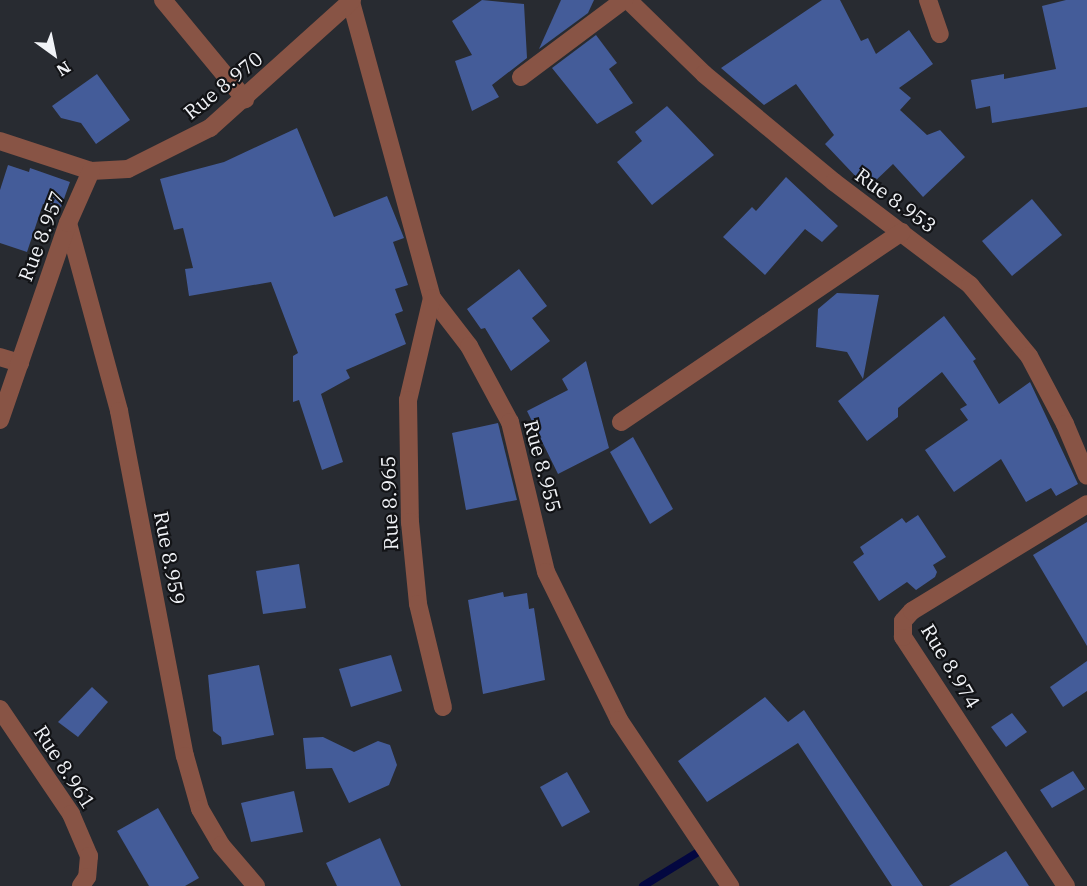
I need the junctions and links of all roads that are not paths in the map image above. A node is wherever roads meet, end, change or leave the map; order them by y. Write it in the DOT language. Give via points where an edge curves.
graph roads {
  1 [pos="163,0"];
  2 [pos="626,0"];
  3 [pos="928,0"];
  4 [pos="352,1"];
  5 [pos="940,34"];
  6 [pos="521,77"];
  7 [pos="245,99"];
  8 [pos="0,141"];
  9 [pos="91,171"];
  10 [pos="68,223"];
  11 [pos="902,232"];
  12 [pos="432,298"];
  13 [pos="0,357"];
  14 [pos="20,363"];
  15 [pos="0,420"];
  16 [pos="621,422"];
  17 [pos="1087,476"];
  18 [pos="1087,504"];
  19 [pos="443,707"];
  20 [pos="0,709"];
  21 [pos="81,886"];
  22 [pos="256,886"];
  23 [pos="730,886"];
  24 [pos="1066,886"];
  1 -- 7 [label="street"];
  2 -- 6 [label="street"];
  2 -- 11 [label="street, Rue 8.953" via="704,74 834,182"];
  3 -- 5 [label="street"];
  4 -- 7 [label="street, Rue 8.970"];
  4 -- 12 [label="street, Rue 8.955"];
  7 -- 9 [label="street, Rue 8.970" via="210,128 169,152 128,170"];
  8 -- 9 [label="street, Rue 8.970"];
  9 -- 10 [label="street, Rue 8.957"];
  10 -- 14 [label="street, Rue 8.957"];
  10 -- 22 [label="street, Rue 8.959" via="119,411 185,756 200,809 221,845"];
  11 -- 16 [label="street"];
  11 -- 17 [label="street, Rue 8.953" via="970,285 1001,317 1029,356"];
  12 -- 19 [label="street, Rue 8.965" via="408,400 410,511 418,604"];
  12 -- 23 [label="street, Rue 8.955" via="469,346 510,422 546,572 561,606 619,720"];
  13 -- 14 [label="street"];
  14 -- 15 [label="street, Rue 8.957"];
  18 -- 24 [label="street, Rue 8.974" via="912,611 903,621 903,637"];
  20 -- 21 [label="street, Rue 8.961" via="71,814 89,856 87,877"];
}
